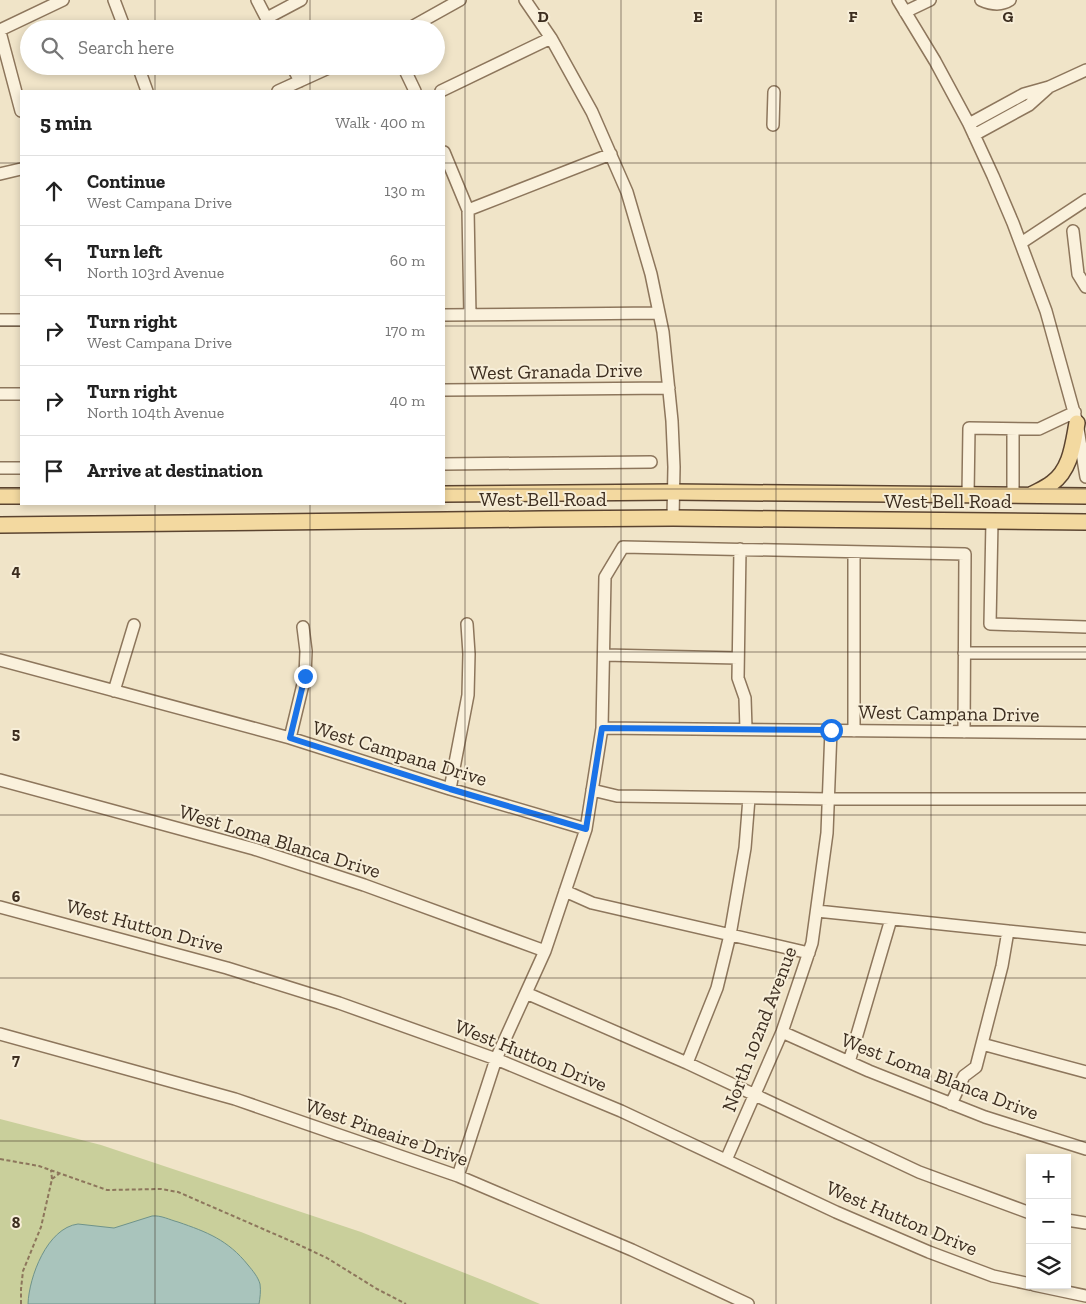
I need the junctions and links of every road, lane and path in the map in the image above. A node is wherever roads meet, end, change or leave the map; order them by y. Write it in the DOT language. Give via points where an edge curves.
graph roads {
  1 [pos="64,0"];
  2 [pos="114,0"];
  3 [pos="257,0"];
  4 [pos="301,0"];
  5 [pos="460,0"];
  6 [pos="525,0"];
  7 [pos="898,0"];
  8 [pos="930,0"];
  9 [pos="981,0"];
  10 [pos="1010,0"];
  11 [pos="905,12"];
  12 [pos="267,18"];
  13 [pos="23,20"];
  14 [pos="122,20"];
  15 [pos="424,20"];
  16 [pos="20,21"];
  17 [pos="0,31"];
  18 [pos="551,38"];
  19 [pos="1086,70"];
  20 [pos="141,75"];
  21 [pos="297,75"];
  22 [pos="313,75"];
  23 [pos="407,75"];
  24 [pos="300,81"];
  25 [pos="1049,87"];
  26 [pos="147,90"];
  27 [pos="282,90"];
  28 [pos="415,90"];
  29 [pos="443,90"];
  30 [pos="774,92"];
  31 [pos="20,107"];
  32 [pos="969,124"];
  33 [pos="773,125"];
  34 [pos="974,135"];
  35 [pos="445,154"];
  36 [pos="610,154"];
  37 [pos="20,169"];
  38 [pos="0,174"];
  39 [pos="1086,200"];
  40 [pos="468,210"];
  41 [pos="1073,231"];
  42 [pos="1021,243"];
  43 [pos="1086,287"];
  44 [pos="659,314"];
  45 [pos="445,315"];
  46 [pos="470,315"];
  47 [pos="0,320"];
  48 [pos="20,320"];
  49 [pos="669,388"];
  50 [pos="445,390"];
  51 [pos="0,394"];
  52 [pos="20,394"];
  53 [pos="1076,418"];
  54 [pos="1013,429"];
  55 [pos="651,462"];
  56 [pos="445,464"];
  57 [pos="0,468"];
  58 [pos="20,468"];
  59 [pos="1086,477"];
  60 [pos="673,492"];
  61 [pos="445,494"];
  62 [pos="968,495"];
  63 [pos="0,496"];
  64 [pos="20,496"];
  65 [pos="1013,496"];
  66 [pos="1030,496"];
  67 [pos="1086,496"];
  68 [pos="673,518"];
  69 [pos="992,521"];
  70 [pos="1086,522"];
  71 [pos="0,525"];
  72 [pos="740,549"];
  73 [pos="854,552"];
  74 [pos="467,624"];
  75 [pos="134,625"];
  76 [pos="303,626"];
  77 [pos="1086,627"];
  78 [pos="964,652"];
  79 [pos="1086,653"];
  80 [pos="604,655"];
  81 [pos="738,658"];
  82 [pos="0,660"];
  83 [pos="114,691"];
  84 [pos="602,728"];
  85 [pos="746,730"];
  86 [pos="831,730"];
  87 [pos="854,731"];
  88 [pos="964,732"];
  89 [pos="1086,733"];
  90 [pos="290,738"];
  91 [pos="0,780"];
  92 [pos="450,789"];
  93 [pos="592,790"];
  94 [pos="749,798"];
  95 [pos="829,799"];
  96 [pos="1086,800"];
  97 [pos="586,829"];
  98 [pos="565,891"];
  99 [pos="0,907"];
  100 [pos="817,911"];
  101 [pos="891,919"];
  102 [pos="1008,931"];
  103 [pos="730,935"];
  104 [pos="1086,939"];
  105 [pos="545,951"];
  106 [pos="809,953"];
  107 [pos="526,993"];
  108 [pos="782,1032"];
  109 [pos="0,1034"];
  110 [pos="982,1044"];
  111 [pos="496,1059"];
  112 [pos="849,1062"];
  113 [pos="687,1063"];
  114 [pos="1086,1072"];
  115 [pos="756,1095"];
  116 [pos="951,1104"];
  117 [pos="1086,1149"];
  118 [pos="0,1159"];
  119 [pos="726,1160"];
  120 [pos="51,1170"];
  121 [pos="60,1173"];
  122 [pos="458,1176"];
  123 [pos="52,1179"];
  124 [pos="1026,1212"];
  125 [pos="1071,1221"];
  126 [pos="1086,1223"];
  127 [pos="1026,1283"];
  128 [pos="1053,1289"];
  129 [pos="1086,1296"];
  130 [pos="21,1304"];
  131 [pos="406,1304"];
  132 [pos="748,1304"];
  1 -- 13 [label="street"];
  2 -- 14 [label="street"];
  3 -- 12 [label="street"];
  4 -- 12 [label="street"];
  5 -- 15 [label="street"];
  6 -- 18 [label="street"];
  7 -- 11 [label="street"];
  8 -- 11 [label="street"];
  9 -- 10 [label="street" via="989,4 1005,4"];
  11 -- 32 [label="street"];
  16 -- 17 [label="street"];
  17 -- 31 [label="street"];
  18 -- 29 [label="street"];
  18 -- 36 [label="street" via="592,112"];
  19 -- 25 [label="street"];
  20 -- 26 [label="street"];
  21 -- 24 [label="street"];
  22 -- 24 [label="street"];
  23 -- 28 [label="street"];
  24 -- 27 [label="street"];
  25 -- 32 [label="street" via="1024,94"];
  25 -- 34 [label="street" via="1029,105"];
  30 -- 33 [label="street"];
  32 -- 34 [label="street"];
  34 -- 42 [label="street"];
  35 -- 40 [label="street"];
  36 -- 40 [label="street"];
  36 -- 44 [label="street" via="628,192"];
  37 -- 38 [label="street"];
  39 -- 42 [label="street"];
  40 -- 46 [label="street"];
  41 -- 43 [label="street" via="1078,274"];
  42 -- 53 [label="street" via="1046,311"];
  44 -- 46 [label="street"];
  44 -- 49 [label="street"];
  45 -- 46 [label="street"];
  47 -- 48 [label="street"];
  49 -- 50 [label="street, West Granada Drive"];
  49 -- 60 [label="street"];
  51 -- 52 [label="street"];
  53 -- 54 [label="street" via="1039,429"];
  53 -- 59 [label="street"];
  53 -- 66 [label="main road" via="1067,465 1054,482"];
  54 -- 62 [label="street" via="969,428"];
  54 -- 65 [label="street"];
  55 -- 56 [label="street"];
  57 -- 58 [label="street"];
  60 -- 61 [label="main road, West Bell Road"];
  60 -- 62 [label="main road, West Bell Road"];
  60 -- 68 [label="street"];
  62 -- 65 [label="main road, West Bell Road"];
  63 -- 64 [label="main road"];
  65 -- 66 [label="main road, West Bell Road"];
  66 -- 67 [label="main road, West Bell Road"];
  68 -- 69 [label="main road, West Bell Road"];
  68 -- 71 [label="main road, West Bell Road"];
  69 -- 70 [label="main road, West Bell Road"];
  69 -- 77 [label="street" via="990,624"];
  72 -- 73 [label="street"];
  72 -- 80 [label="street" via="623,547 605,577"];
  72 -- 81 [label="street"];
  73 -- 78 [label="street" via="965,554"];
  73 -- 87 [label="street"];
  74 -- 92 [label="street" via="468,695"];
  75 -- 83 [label="street"];
  76 -- 90 [label="street" via="305,676"];
  78 -- 79 [label="street"];
  78 -- 88 [label="street"];
  80 -- 81 [label="street"];
  80 -- 84 [label="street"];
  81 -- 85 [label="street" via="738,678 745,698"];
  82 -- 83 [label="street, West Campana Drive"];
  83 -- 90 [label="street, West Campana Drive"];
  84 -- 85 [label="street, West Campana Drive"];
  84 -- 93 [label="street"];
  85 -- 86 [label="street, West Campana Drive"];
  86 -- 87 [label="street, West Campana Drive"];
  86 -- 95 [label="street, North 102nd Avenue"];
  87 -- 88 [label="street, West Campana Drive"];
  88 -- 89 [label="street, West Campana Drive"];
  90 -- 92 [label="street, West Campana Drive"];
  91 -- 105 [label="street, West Loma Blanca Drive" via="254,849"];
  92 -- 97 [label="street, West Campana Drive"];
  93 -- 94 [label="street" via="617,796"];
  93 -- 97 [label="street"];
  94 -- 95 [label="street"];
  94 -- 103 [label="street" via="745,848"];
  95 -- 96 [label="street"];
  95 -- 100 [label="street, North 102nd Avenue" via="828,833"];
  97 -- 98 [label="street"];
  98 -- 103 [label="street" via="592,903"];
  98 -- 105 [label="street"];
  99 -- 111 [label="street, West Hutton Drive" via="227,968 340,1003"];
  100 -- 101 [label="street"];
  100 -- 106 [label="street, North 102nd Avenue"];
  101 -- 102 [label="street"];
  101 -- 112 [label="street"];
  102 -- 104 [label="street"];
  102 -- 110 [label="street"];
  103 -- 106 [label="street"];
  103 -- 113 [label="street" via="716,988"];
  105 -- 107 [label="street"];
  106 -- 108 [label="street, North 102nd Avenue"];
  107 -- 111 [label="street"];
  107 -- 113 [label="street"];
  108 -- 112 [label="street, West Loma Blanca Drive"];
  108 -- 115 [label="street, North 102nd Avenue"];
  109 -- 122 [label="street, West Pineaire Drive" via="235,1099"];
  110 -- 114 [label="street"];
  110 -- 116 [label="street" via="976,1066 964,1076"];
  111 -- 119 [label="street, West Hutton Drive" via="621,1111"];
  111 -- 122 [label="street"];
  112 -- 116 [label="street, West Loma Blanca Drive"];
  113 -- 115 [label="street"];
  115 -- 119 [label="street, North 102nd Avenue"];
  115 -- 124 [label="street" via="919,1172"];
  116 -- 117 [label="street, West Loma Blanca Drive"];
  118 -- 120 [label="path"];
  119 -- 127 [label="street, West Hutton Drive" via="929,1252 992,1276"];
  120 -- 121 [label="path"];
  120 -- 123 [label="path"];
  121 -- 123 [label="path"];
  121 -- 131 [label="path" via="107,1190 161,1188 178,1192 299,1244"];
  122 -- 132 [label="street, West Pineaire Drive" via="632,1250"];
  123 -- 130 [label="path" via="41,1227 24,1271"];
  125 -- 126 [label="street"];
  128 -- 129 [label="street"];
}
